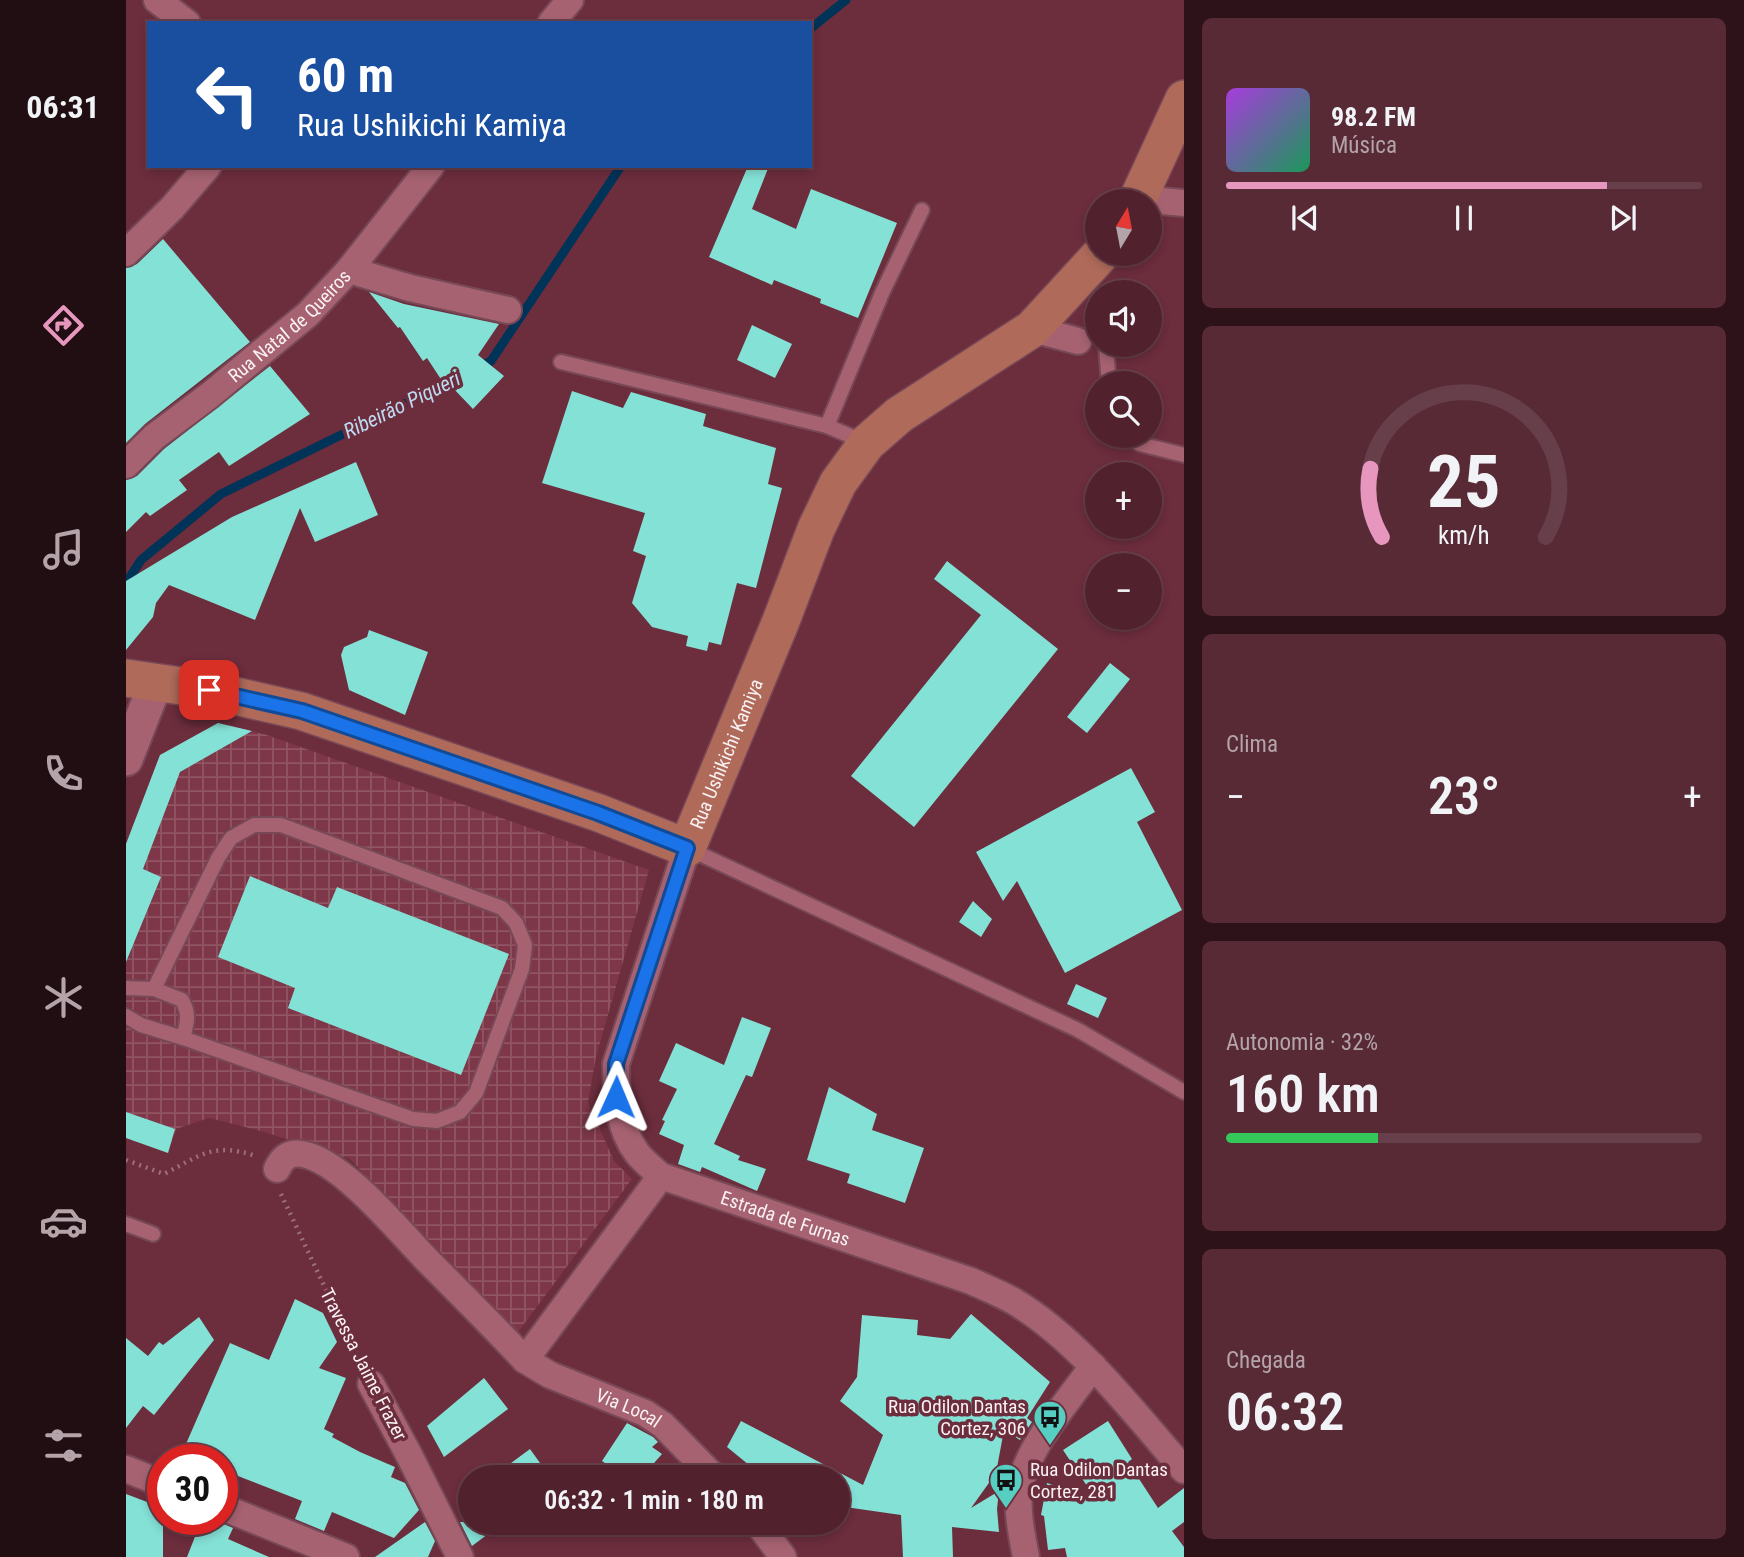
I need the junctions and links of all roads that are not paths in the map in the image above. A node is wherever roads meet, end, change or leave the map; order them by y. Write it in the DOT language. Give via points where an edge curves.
graph roads {
  1 [pos="157,0"];
  2 [pos="570,0"];
  3 [pos="184,21"];
  4 [pos="553,21"];
  5 [pos="1184,99"];
  6 [pos="206,168"];
  7 [pos="429,168"];
  8 [pos="1143,189"];
  9 [pos="1162,201"];
  10 [pos="1184,202"];
  11 [pos="922,210"];
  12 [pos="126,253"];
  13 [pos="1090,266"];
  14 [pos="349,270"];
  15 [pos="508,310"];
  16 [pos="1032,329"];
  17 [pos="1078,341"];
  18 [pos="561,362"];
  19 [pos="827,426"];
  20 [pos="867,443"];
  21 [pos="1156,448"];
  22 [pos="1184,455"];
  23 [pos="126,465"];
  24 [pos="141,680"];
  25 [pos="126,759"];
  26 [pos="687,848"];
  27 [pos="126,988"];
  28 [pos="154,989"];
  29 [pos="126,1016"];
  30 [pos="183,1038"];
  31 [pos="1183,1088"];
  32 [pos="277,1169"];
  33 [pos="661,1176"];
  34 [pos="126,1224"];
  35 [pos="153,1234"];
  36 [pos="525,1360"];
  37 [pos="1093,1366"];
  38 [pos="371,1384"];
  39 [pos="702,1465"];
  40 [pos="126,1469"];
  41 [pos="1184,1471"];
  42 [pos="147,1478"];
  43 [pos="238,1513"];
  44 [pos="767,1535"];
  45 [pos="346,1557"];
  46 [pos="460,1557"];
  47 [pos="783,1557"];
  48 [pos="1026,1557"];
  1 -- 3 [label="street"];
  2 -- 4 [label="street"];
  5 -- 8 [label="main road"];
  6 -- 12 [label="street"];
  7 -- 14 [label="street, Rua Natal de Queiros"];
  9 -- 10 [label="street"];
  11 -- 19 [label="lane" via="881,293"];
  13 -- 16 [label="main road, Rua Ushikichi Kamiya"];
  14 -- 15 [label="street"];
  14 -- 23 [label="street, Rua Natal de Queiros" via="308,314 154,437"];
  16 -- 17 [label="street"];
  16 -- 20 [label="main road, Rua Ushikichi Kamiya" via="899,415"];
  18 -- 19 [label="lane"];
  19 -- 20 [label="lane"];
  20 -- 26 [label="main road, Rua Ushikichi Kamiya" via="838,483 816,529"];
  21 -- 22 [label="lane"];
  24 -- 25 [label="street"];
  24 -- 26 [label="main road, Rua Ushikichi Kamiya" via="302,711"];
  26 -- 31 [label="lane" via="1078,1030"];
  26 -- 33 [label="street, Estrada de Furnas" via="616,1064 616,1097 623,1125 636,1153"];
  27 -- 28 [label="lane"];
  28 -- 30 [label="lane" via="183,1000 188,1021"];
  28 -- 30 [label="lane" via="218,858 231,838 254,825 281,825 502,908 516,923 525,945 522,969 476,1093 460,1112 437,1121 413,1119"];
  29 -- 30 [label="lane"];
  32 -- 36 [label="street, Via Local" via="281,1159 301,1153 353,1184"];
  33 -- 36 [label="street"];
  33 -- 37 [label="street, Estrada de Furnas" via="971,1281 1016,1302"];
  34 -- 35 [label="lane"];
  36 -- 39 [label="street, Via Local" via="645,1413 663,1424"];
  37 -- 41 [label="street, Estrada de Furnas"];
  37 -- 48 [label="street" via="1034,1450 1025,1471 1019,1493"];
  38 -- 46 [label="street, Travessa Jaime Frazer"];
  40 -- 42 [label="street"];
  43 -- 45 [label="street"];
  44 -- 47 [label="street"];
}
